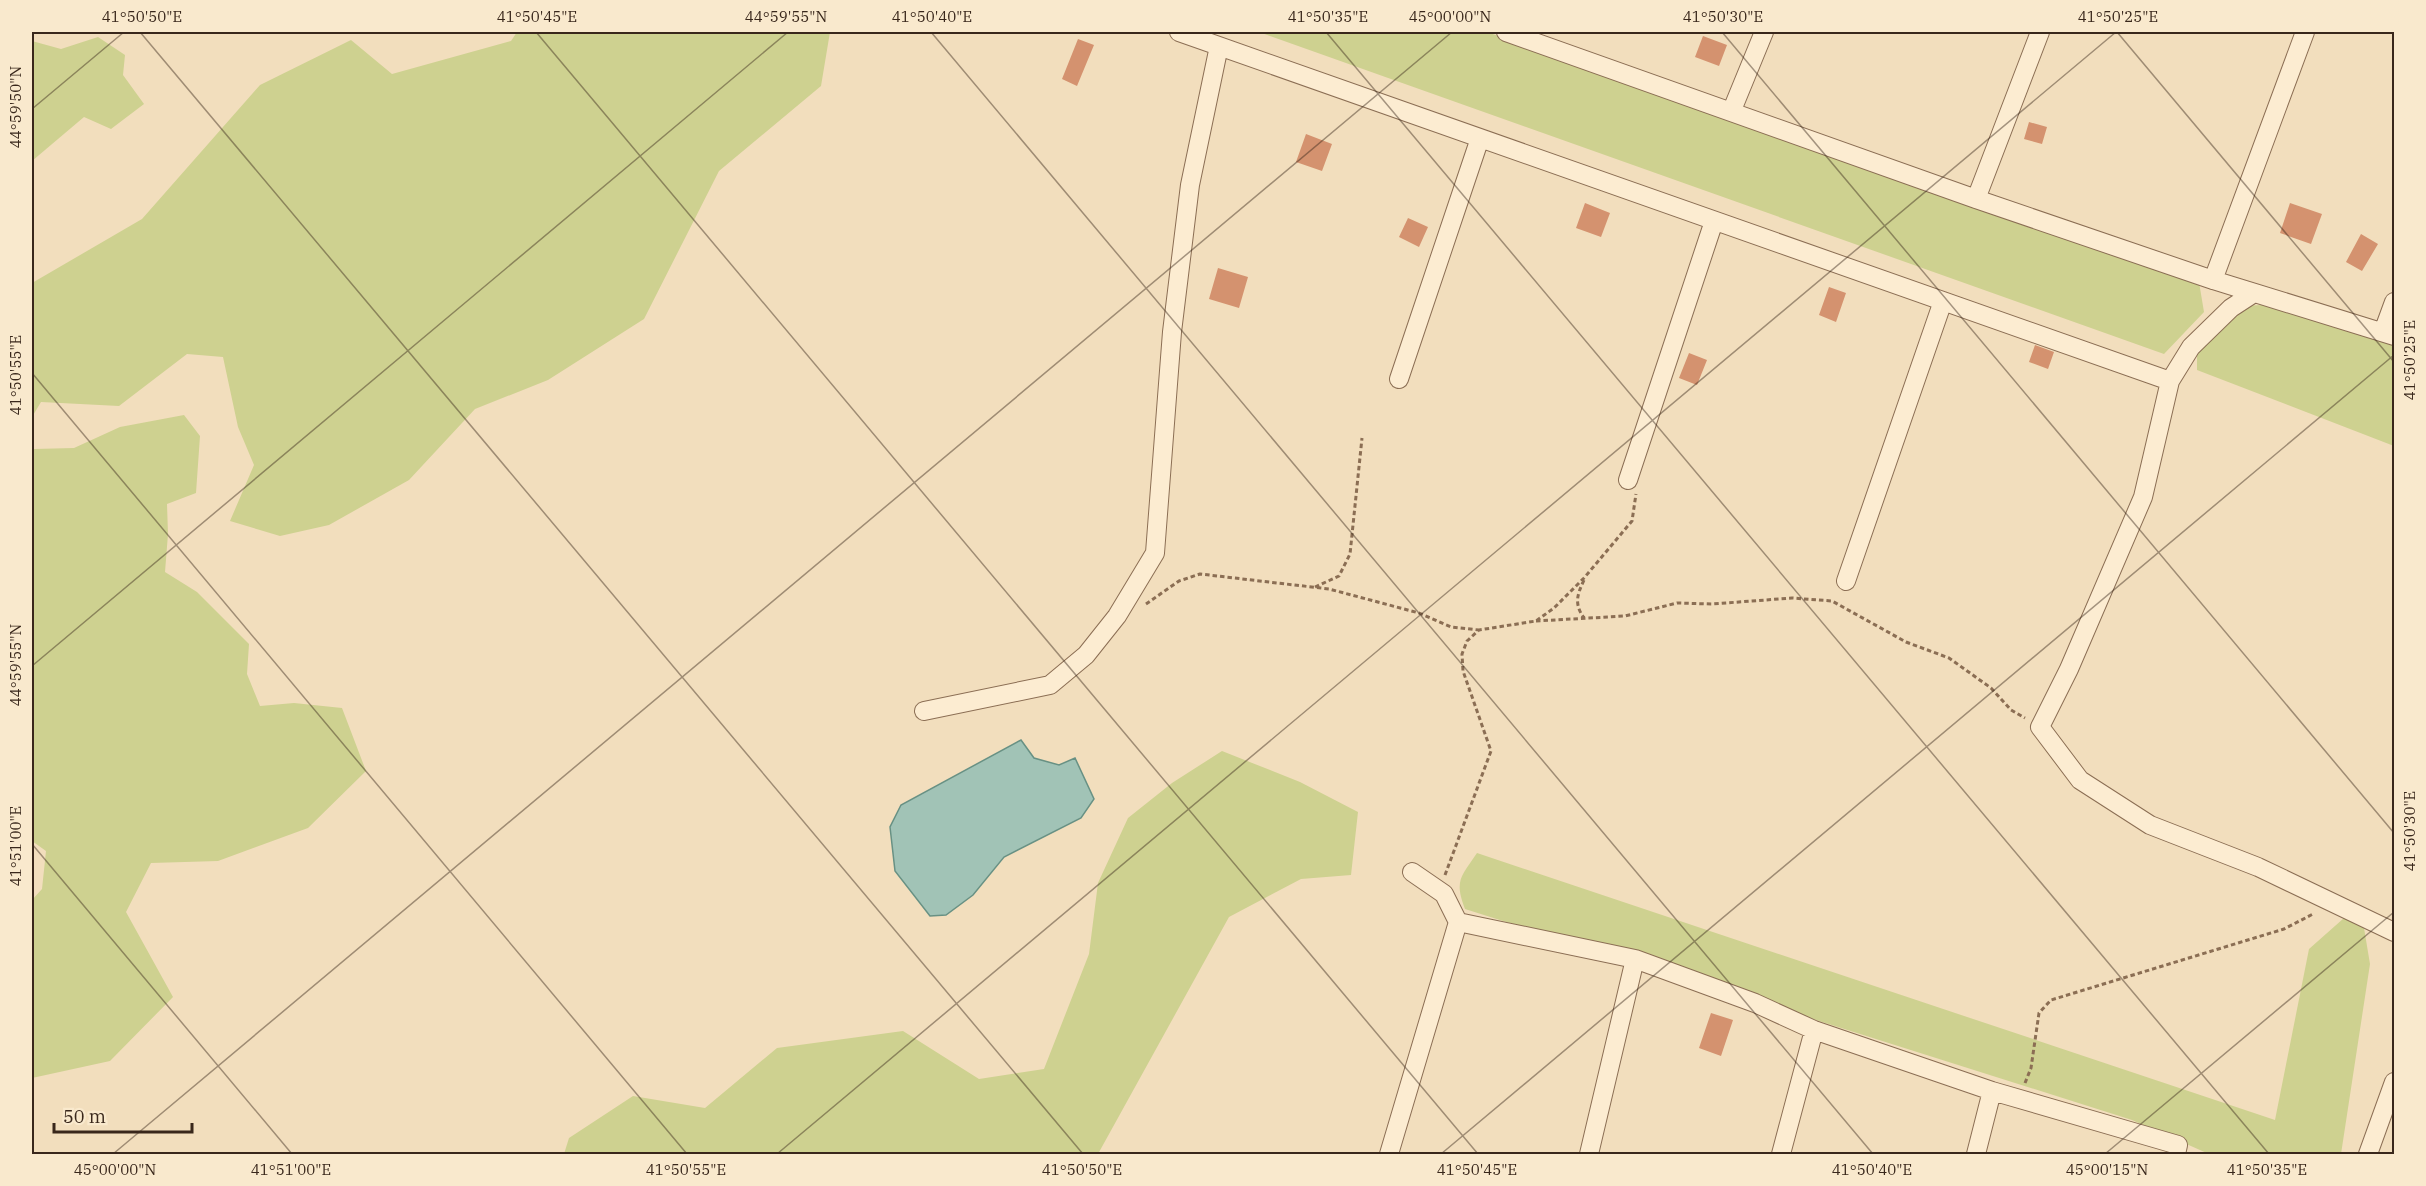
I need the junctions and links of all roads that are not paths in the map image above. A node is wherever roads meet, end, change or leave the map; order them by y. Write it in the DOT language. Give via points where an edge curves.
graph roads {
  1 [pos="1179,32"];
  2 [pos="1508,32"];
  3 [pos="1764,32"];
  4 [pos="2040,32"];
  5 [pos="2305,32"];
  6 [pos="1219,46"];
  7 [pos="1732,110"];
  8 [pos="1480,138"];
  9 [pos="1976,199"];
  10 [pos="1714,220"];
  11 [pos="2212,280"];
  12 [pos="2254,293"];
  13 [pos="1943,301"];
  14 [pos="2394,302"];
  15 [pos="2388,334"];
  16 [pos="1399,379"];
  17 [pos="2170,381"];
  18 [pos="1628,480"];
  19 [pos="1846,581"];
  20 [pos="924,711"];
  21 [pos="1412,872"];
  22 [pos="1458,922"];
  23 [pos="2394,932"];
  24 [pos="1635,959"];
  25 [pos="1814,1030"];
  26 [pos="2394,1082"];
  27 [pos="1992,1091"];
  28 [pos="1389,1155"];
  29 [pos="1589,1155"];
  30 [pos="1781,1155"];
  31 [pos="1976,1155"];
  32 [pos="2176,1155"];
  33 [pos="2368,1155"];
  1 -- 6 [label="street"];
  2 -- 7 [label="street"];
  3 -- 7 [label="street"];
  4 -- 9 [label="street"];
  5 -- 11 [label="street"];
  6 -- 8 [label="street"];
  6 -- 20 [label="street" via="1190,185 1172,333 1155,553 1117,616 1086,655 1050,684"];
  7 -- 9 [label="street"];
  8 -- 10 [label="street"];
  8 -- 16 [label="street"];
  9 -- 11 [label="street"];
  10 -- 13 [label="street"];
  10 -- 18 [label="street"];
  11 -- 12 [label="street"];
  12 -- 15 [label="street"];
  12 -- 17 [label="street" via="2191,347"];
  13 -- 17 [label="street"];
  13 -- 19 [label="street"];
  14 -- 15 [label="street"];
  17 -- 23 [label="street" via="2143,497 2040,727 2080,780 2150,825 2258,867"];
  21 -- 22 [label="street" via="1444,894"];
  22 -- 24 [label="street"];
  22 -- 28 [label="street"];
  24 -- 25 [label="street" via="1755,1003"];
  24 -- 29 [label="street"];
  25 -- 27 [label="street"];
  25 -- 30 [label="street"];
  26 -- 33 [label="street"];
  27 -- 31 [label="street"];
  27 -- 32 [label="street" via="2178,1145"];
}
